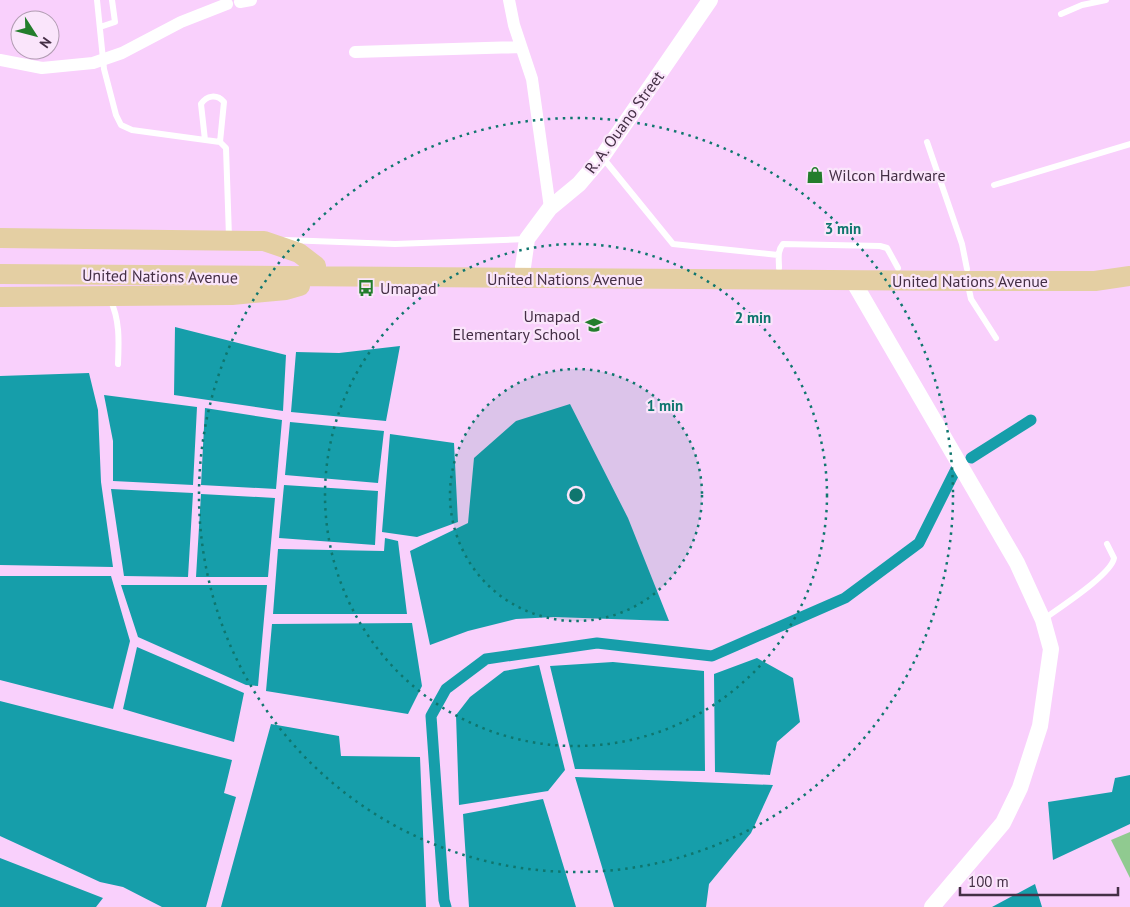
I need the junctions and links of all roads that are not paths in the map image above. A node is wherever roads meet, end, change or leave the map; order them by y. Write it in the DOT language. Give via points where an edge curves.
graph roads {
  1 [pos="97,0"];
  2 [pos="112,0"];
  3 [pos="509,0"];
  4 [pos="710,0"];
  5 [pos="1106,0"];
  6 [pos="227,4"];
  7 [pos="1061,14"];
  8 [pos="100,26"];
  9 [pos="521,47"];
  10 [pos="355,52"];
  11 [pos="0,60"];
  12 [pos="103,60"];
  13 [pos="205,140"];
  14 [pos="220,142"];
  15 [pos="927,142"];
  16 [pos="1130,144"];
  17 [pos="602,157"];
  18 [pos="994,185"];
  19 [pos="550,208"];
  20 [pos="0,238"];
  21 [pos="527,239"];
  22 [pos="229,241"];
  23 [pos="264,241"];
  24 [pos="0,262"];
  25 [pos="779,262"];
  26 [pos="1130,263"];
  27 [pos="523,267"];
  28 [pos="315,272"];
  29 [pos="0,274"];
  30 [pos="967,275"];
  31 [pos="1130,276"];
  32 [pos="853,281"];
  33 [pos="108,296"];
  34 [pos="0,297"];
  35 [pos="996,338"];
  36 [pos="118,364"];
  37 [pos="1107,544"];
  38 [pos="1043,620"];
  39 [pos="932,907"];
  1 -- 8 [label="lane"];
  2 -- 8 [label="lane" via="115,22"];
  3 -- 9 [label="street"];
  4 -- 17 [label="street, R. A. Ouano Street"];
  5 -- 7 [label="lane"];
  6 -- 12 [label="street" via="181,22"];
  8 -- 12 [label="lane"];
  9 -- 10 [label="street"];
  9 -- 19 [label="street" via="532,78"];
  11 -- 12 [label="street" via="42,68 93,64"];
  12 -- 13 [label="lane" via="121,125 132,130"];
  13 -- 14 [label="lane"];
  13 -- 14 [label="lane" via="200,108 206,99 215,96 224,102"];
  14 -- 22 [label="lane" via="226,148"];
  15 -- 30 [label="lane" via="962,244"];
  16 -- 18 [label="lane"];
  17 -- 19 [label="street, R. A. Ouano Street" via="579,184"];
  17 -- 25 [label="lane" via="673,244"];
  19 -- 21 [label="street, R. A. Ouano Street"];
  20 -- 22 [label="main road"];
  21 -- 23 [label="lane" via="395,244"];
  21 -- 27 [label="street, R. A. Ouano Street"];
  22 -- 23 [label="main road"];
  23 -- 28 [label="main road" via="298,253"];
  24 -- 28 [label="main road, United Nations Avenue"];
  25 -- 27 [label="main road, United Nations Avenue"];
  25 -- 30 [label="main road, United Nations Avenue"];
  26 -- 30 [label="main road, United Nations Avenue"];
  27 -- 28 [label="main road, United Nations Avenue"];
  28 -- 29 [label="main road, United Nations Avenue"];
  28 -- 32 [label="main road, United Nations Avenue"];
  28 -- 33 [label="main road" via="296,288 241,294"];
  30 -- 31 [label="main road, United Nations Avenue" via="1095,281"];
  30 -- 32 [label="main road, United Nations Avenue"];
  30 -- 35 [label="lane" via="971,299"];
  32 -- 38 [label="street" via="1001,533"];
  33 -- 34 [label="main road"];
  33 -- 36 [label="lane" via="116,311 119,331"];
  37 -- 38 [label="lane" via="1114,558 1111,565 1080,594"];
  38 -- 39 [label="street" via="1051,648 1047,678 1040,726 1020,788 1003,823"];
}
